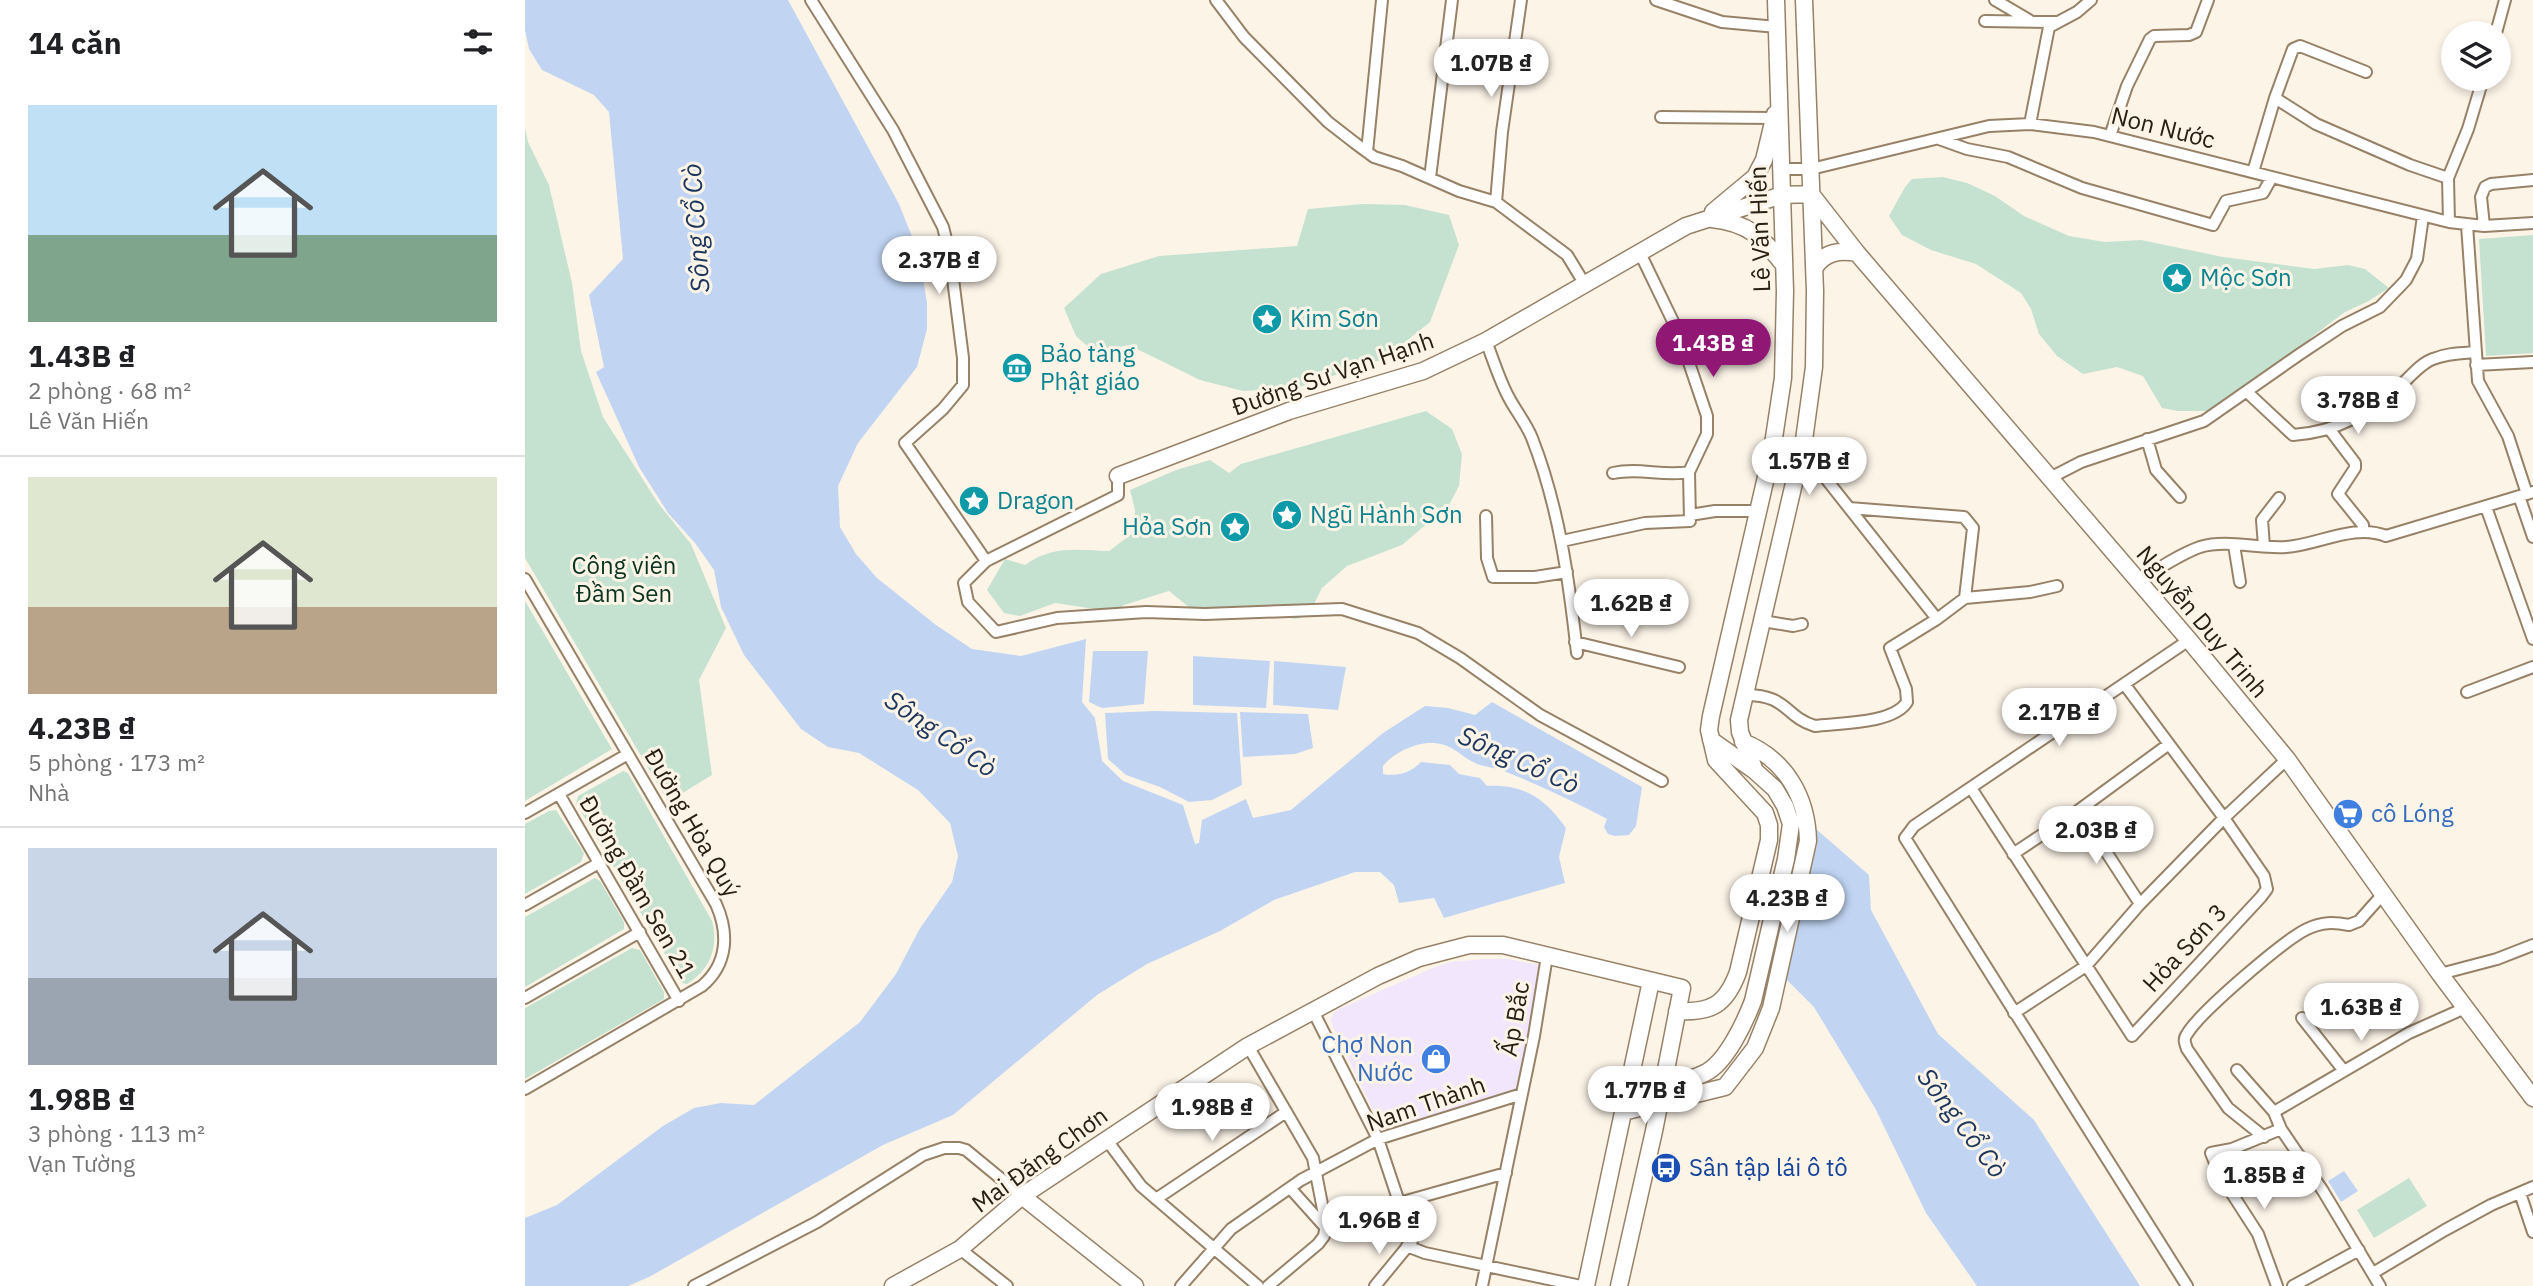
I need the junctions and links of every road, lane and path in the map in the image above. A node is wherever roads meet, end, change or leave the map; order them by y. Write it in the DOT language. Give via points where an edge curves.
graph roads {
  1 [pos="810,0"];
  2 [pos="1216,0"];
  3 [pos="1382,0"];
  4 [pos="1452,0"];
  5 [pos="1521,0"];
  6 [pos="1656,0"];
  7 [pos="1776,0"];
  8 [pos="1804,0"];
  9 [pos="1995,0"];
  10 [pos="2091,0"];
  11 [pos="2208,0"];
  12 [pos="2505,0"];
  13 [pos="1985,21"];
  14 [pos="2499,21"];
  15 [pos="2032,22"];
  16 [pos="2058,22"];
  17 [pos="1777,27"];
  18 [pos="2366,72"];
  19 [pos="2479,91"];
  20 [pos="2275,98"];
  21 [pos="1779,102"];
  22 [pos="1661,117"];
  23 [pos="1774,118"];
  24 [pos="2030,124"];
  25 [pos="2110,136"];
  26 [pos="1939,139"];
  27 [pos="1367,152"];
  28 [pos="1781,169"];
  29 [pos="1811,169"];
  30 [pos="2253,172"];
  31 [pos="2272,177"];
  32 [pos="1430,178"];
  33 [pos="2448,178"];
  34 [pos="2533,180"];
  35 [pos="1811,194"];
  36 [pos="1782,195"];
  37 [pos="1496,202"];
  38 [pos="2423,216"];
  39 [pos="1706,218"];
  40 [pos="2449,222"];
  41 [pos="2533,223"];
  42 [pos="2467,225"];
  43 [pos="2484,226"];
  44 [pos="1639,251"];
  45 [pos="1857,253"];
  46 [pos="1784,265"];
  47 [pos="1815,267"];
  48 [pos="1584,283"];
  49 [pos="1486,341"];
  50 [pos="2476,352"];
  51 [pos="2533,362"];
  52 [pos="2476,365"];
  53 [pos="2247,392"];
  54 [pos="2330,430"];
  55 [pos="2147,439"];
  56 [pos="1798,462"];
  57 [pos="1689,472"];
  58 [pos="1613,473"];
  59 [pos="1118,476"];
  60 [pos="2050,478"];
  61 [pos="2526,494"];
  62 [pos="2180,497"];
  63 [pos="2279,498"];
  64 [pos="2486,507"];
  65 [pos="1849,508"];
  66 [pos="1758,511"];
  67 [pos="1690,515"];
  68 [pos="1486,516"];
  69 [pos="2363,531"];
  70 [pos="2533,537"];
  71 [pos="1562,541"];
  72 [pos="2234,545"];
  73 [pos="2264,547"];
  74 [pos="986,561"];
  75 [pos="1567,572"];
  76 [pos="525,579"];
  77 [pos="2139,581"];
  78 [pos="2239,582"];
  79 [pos="2057,586"];
  80 [pos="1965,598"];
  81 [pos="1937,620"];
  82 [pos="1763,621"];
  83 [pos="1803,624"];
  84 [pos="2533,639"];
  85 [pos="2189,640"];
  86 [pos="1679,667"];
  87 [pos="2533,667"];
  88 [pos="2125,685"];
  89 [pos="2467,692"];
  90 [pos="1745,695"];
  91 [pos="1711,740"];
  92 [pos="1743,741"];
  93 [pos="2169,744"];
  94 [pos="628,754"];
  95 [pos="2287,759"];
  96 [pos="1755,771"];
  97 [pos="1662,781"];
  98 [pos="1971,788"];
  99 [pos="558,794"];
  100 [pos="2079,810"];
  101 [pos="525,813"];
  102 [pos="2224,818"];
  103 [pos="2013,854"];
  104 [pos="599,863"];
  105 [pos="2383,894"];
  106 [pos="525,905"];
  107 [pos="2140,905"];
  108 [pos="640,932"];
  109 [pos="2533,945"];
  110 [pos="1547,956"];
  111 [pos="2086,966"];
  112 [pos="2440,974"];
  113 [pos="1651,981"];
  114 [pos="1731,992"];
  115 [pos="525,998"];
  116 [pos="679,1001"];
  117 [pos="1753,1001"];
  118 [pos="2465,1008"];
  119 [pos="1313,1012"];
  120 [pos="1677,1012"];
  121 [pos="2014,1013"];
  122 [pos="2302,1018"];
  123 [pos="1248,1046"];
  124 [pos="2237,1070"];
  125 [pos="2344,1071"];
  126 [pos="1662,1086"];
  127 [pos="525,1089"];
  128 [pos="1522,1094"];
  129 [pos="2533,1098"];
  130 [pos="1659,1103"];
  131 [pos="1624,1105"];
  132 [pos="1286,1112"];
  133 [pos="2274,1112"];
  134 [pos="2281,1129"];
  135 [pos="2263,1137"];
  136 [pos="1105,1139"];
  137 [pos="1378,1139"];
  138 [pos="1316,1172"];
  139 [pos="1506,1173"];
  140 [pos="2533,1187"];
  141 [pos="1290,1188"];
  142 [pos="2520,1193"];
  143 [pos="1021,1196"];
  144 [pos="1156,1199"];
  145 [pos="1399,1203"];
  146 [pos="1326,1228"];
  147 [pos="2533,1232"];
  148 [pos="1407,1246"];
  149 [pos="960,1249"];
  150 [pos="1214,1250"];
  151 [pos="2358,1250"];
  152 [pos="1487,1266"];
  153 [pos="2373,1273"];
  154 [pos="694,1286"];
  155 [pos="893,1286"];
  156 [pos="1007,1286"];
  157 [pos="1135,1286"];
  158 [pos="1181,1286"];
  159 [pos="1258,1286"];
  160 [pos="1268,1286"];
  161 [pos="1375,1286"];
  162 [pos="1482,1286"];
  163 [pos="1583,1286"];
  164 [pos="1619,1286"];
  165 [pos="2187,1286"];
  166 [pos="2277,1286"];
  167 [pos="2293,1286"];
  168 [pos="2381,1286"];
  1 -- 74 [label="street" via="893,130 943,227 963,385 905,443"];
  2 -- 27 [label="street" via="1244,37 1328,122"];
  3 -- 27 [label="street"];
  4 -- 32 [label="street"];
  5 -- 37 [label="street"];
  6 -- 17 [label="street" via="1722,22"];
  7 -- 17 [label="main road, Lê Văn Hiến"];
  8 -- 29 [label="main road"];
  9 -- 15 [label="street"];
  10 -- 16 [label="street"];
  11 -- 25 [label="street" via="2195,33 2150,39"];
  12 -- 14 [label="street"];
  13 -- 15 [label="street"];
  15 -- 16 [label="street"];
  16 -- 24 [label="street" via="2048,29"];
  17 -- 21 [label="main road, Lê Văn Hiến"];
  18 -- 20 [label="street" via="2296,46"];
  19 -- 33 [label="street"];
  20 -- 30 [label="street"];
  20 -- 33 [label="street" via="2316,124"];
  21 -- 23 [label="main road"];
  21 -- 28 [label="main road, Lê Văn Hiến"];
  22 -- 23 [label="street"];
  23 -- 39 [label="main road" via="1755,177"];
  24 -- 25 [label="street, Non Nước"];
  24 -- 26 [label="street, Non Nước" via="1989,126"];
  25 -- 30 [label="street, Non Nước"];
  26 -- 29 [label="street, Non Nước"];
  26 -- 31 [label="street" via="2008,157 2082,188 2213,225 2226,201 2263,193"];
  27 -- 32 [label="street"];
  28 -- 29 [label="street, Non Nước"];
  28 -- 36 [label="main road, Lê Văn Hiến"];
  29 -- 35 [label="main road"];
  30 -- 31 [label="street, Non Nước"];
  31 -- 38 [label="street, Non Nước"];
  32 -- 37 [label="street"];
  33 -- 40 [label="street"];
  34 -- 43 [label="street" via="2485,187 2481,197"];
  35 -- 36 [label="main road, Đường Sư Vạn Hạnh"];
  35 -- 45 [label="main road, Nguyễn Duy Trinh"];
  35 -- 47 [label="main road"];
  36 -- 39 [label="main road, Đường Sư Vạn Hạnh"];
  36 -- 46 [label="main road, Lê Văn Hiến"];
  37 -- 48 [label="street" via="1567,255"];
  38 -- 40 [label="street, Non Nước"];
  38 -- 53 [label="street" via="2417,260 2394,294"];
  39 -- 44 [label="main road, Đường Sư Vạn Hạnh"];
  39 -- 46 [label="main road" via="1732,221 1754,232"];
  40 -- 42 [label="street, Non Nước"];
  41 -- 43 [label="street, Non Nước"];
  42 -- 43 [label="street, Non Nước"];
  42 -- 50 [label="street"];
  44 -- 48 [label="main road, Đường Sư Vạn Hạnh"];
  44 -- 57 [label="street" via="1680,336 1707,416 1707,434"];
  45 -- 47 [label="main road" via="1834,252"];
  45 -- 60 [label="main road, Nguyễn Duy Trinh"];
  46 -- 66 [label="main road, Lê Văn Hiến" via="1783,378"];
  47 -- 56 [label="main road" via="1814,367"];
  48 -- 49 [label="main road, Đường Sư Vạn Hạnh"];
  49 -- 59 [label="main road, Đường Sư Vạn Hạnh" via="1423,371 1289,411"];
  49 -- 71 [label="street" via="1506,393 1530,434"];
  50 -- 52 [label="street"];
  50 -- 54 [label="street" via="2431,359 2351,422"];
  51 -- 52 [label="street"];
  52 -- 61 [label="street" via="2481,388 2508,436"];
  53 -- 54 [label="street" via="2293,435"];
  53 -- 55 [label="street" via="2204,421"];
  54 -- 69 [label="street" via="2355,463 2338,494"];
  55 -- 60 [label="street"];
  55 -- 62 [label="street" via="2155,470"];
  56 -- 65 [label="street" via="1823,475"];
  56 -- 82 [label="main road"];
  57 -- 58 [label="street"];
  57 -- 67 [label="street"];
  59 -- 74 [label="street, Đường Sư Vạn Hạnh" via="1118,495"];
  60 -- 77 [label="main road, Nguyễn Duy Trinh"];
  61 -- 64 [label="street"];
  61 -- 70 [label="street"];
  63 -- 73 [label="street" via="2262,520"];
  64 -- 69 [label="street" via="2386,536"];
  64 -- 84 [label="street"];
  65 -- 80 [label="street" via="1964,517 1973,528"];
  65 -- 81 [label="street"];
  66 -- 67 [label="street"];
  66 -- 91 [label="main road, Lê Văn Hiến" via="1711,716"];
  67 -- 71 [label="street" via="1690,521 1645,523"];
  68 -- 75 [label="street" via="1487,558 1493,577"];
  69 -- 73 [label="street" via="2303,545"];
  71 -- 75 [label="street"];
  72 -- 73 [label="street"];
  72 -- 77 [label="street" via="2203,546"];
  72 -- 78 [label="street"];
  74 -- 97 [label="street" via="964,583 968,602 996,632 1057,618 1146,612 1342,609 1418,633 1540,715"];
  75 -- 86 [label="street" via="1576,648"];
  76 -- 94 [label="street, Đường Hòa Quý"];
  77 -- 85 [label="main road, Nguyễn Duy Trinh"];
  79 -- 80 [label="street"];
  80 -- 81 [label="street"];
  81 -- 90 [label="street" via="1890,648 1908,698 1897,712 1815,726 1776,699"];
  82 -- 83 [label="street"];
  82 -- 90 [label="main road"];
  85 -- 88 [label="street"];
  85 -- 95 [label="main road, Nguyễn Duy Trinh"];
  87 -- 89 [label="street"];
  88 -- 93 [label="street"];
  88 -- 98 [label="street"];
  90 -- 92 [label="main road" via="1739,720"];
  91 -- 96 [label="main road"];
  91 -- 114 [label="main road" via="1716,760 1765,813 1769,825"];
  92 -- 96 [label="main road"];
  92 -- 130 [label="main road" via="1762,749 1795,787 1808,824 1771,1008 1755,1048 1725,1087"];
  93 -- 100 [label="street"];
  93 -- 102 [label="street"];
  94 -- 99 [label="street"];
  94 -- 116 [label="street, Đường Hòa Quý" via="716,904 726,933 717,971"];
  95 -- 102 [label="street"];
  95 -- 105 [label="main road, Nguyễn Duy Trinh"];
  96 -- 117 [label="main road" via="1775,789 1791,824"];
  98 -- 103 [label="street"];
  98 -- 121 [label="street" via="1913,826 1905,838"];
  99 -- 101 [label="street"];
  99 -- 104 [label="street, Đường Đầm Sen 21"];
  100 -- 103 [label="street"];
  100 -- 107 [label="street"];
  102 -- 107 [label="street"];
  102 -- 111 [label="street, Hỏa Sơn 3" via="2264,876 2267,888 2131,1036"];
  103 -- 111 [label="street"];
  104 -- 106 [label="street"];
  104 -- 108 [label="street, Đường Đầm Sen 21"];
  105 -- 112 [label="main road, Nguyễn Duy Trinh"];
  105 -- 135 [label="street" via="2349,926 2327,922 2292,937 2186,1035 2187,1049 2228,1108"];
  107 -- 111 [label="street"];
  108 -- 115 [label="street"];
  108 -- 116 [label="street, Đường Đầm Sen 21"];
  109 -- 112 [label="street"];
  110 -- 113 [label="main road, Mai Đăng Chơn"];
  110 -- 119 [label="main road, Mai Đăng Chơn" via="1503,945 1446,950 1378,976"];
  110 -- 128 [label="street, Ấp Bắc"];
  111 -- 121 [label="street"];
  112 -- 118 [label="main road, Nguyễn Duy Trinh"];
  113 -- 120 [label="main road, Mai Đăng Chơn" via="1682,988"];
  113 -- 131 [label="main road"];
  114 -- 117 [label="main road"];
  114 -- 120 [label="main road" via="1710,1008"];
  116 -- 127 [label="street, Đường Hòa Quý"];
  117 -- 126 [label="main road" via="1734,1040 1707,1073"];
  118 -- 125 [label="street" via="2409,1033"];
  118 -- 129 [label="main road, Nguyễn Duy Trinh"];
  119 -- 123 [label="main road, Mai Đăng Chơn"];
  119 -- 137 [label="street"];
  120 -- 126 [label="main road"];
  121 -- 165 [label="street"];
  122 -- 125 [label="street"];
  123 -- 132 [label="street"];
  123 -- 136 [label="main road, Mai Đăng Chơn"];
  124 -- 133 [label="street"];
  125 -- 133 [label="street"];
  126 -- 130 [label="main road"];
  126 -- 131 [label="main road"];
  128 -- 137 [label="street, Nam Thành"];
  128 -- 139 [label="street, Ấp Bắc"];
  130 -- 131 [label="main road"];
  130 -- 164 [label="main road"];
  131 -- 163 [label="main road"];
  132 -- 138 [label="street" via="1313,1157"];
  132 -- 144 [label="street"];
  133 -- 134 [label="street"];
  134 -- 135 [label="street"];
  134 -- 151 [label="street"];
  135 -- 166 [label="street" via="2211,1153 2259,1234"];
  136 -- 143 [label="main road, Mai Đăng Chơn"];
  136 -- 144 [label="street"];
  137 -- 138 [label="street, Nam Thành"];
  137 -- 145 [label="street"];
  138 -- 141 [label="street, Nam Thành"];
  138 -- 146 [label="street"];
  139 -- 145 [label="street"];
  139 -- 152 [label="street, Ấp Bắc"];
  140 -- 142 [label="street"];
  141 -- 146 [label="street"];
  141 -- 150 [label="street, Nam Thành" via="1231,1229"];
  142 -- 147 [label="street"];
  142 -- 153 [label="street"];
  143 -- 149 [label="main road, Mai Đăng Chơn"];
  143 -- 154 [label="street" via="966,1150 944,1148 923,1155 817,1222"];
  143 -- 157 [label="main road"];
  144 -- 150 [label="street"];
  145 -- 148 [label="street" via="1412,1241"];
  146 -- 160 [label="street" via="1313,1249"];
  148 -- 152 [label="street"];
  148 -- 161 [label="street"];
  149 -- 155 [label="main road, Mai Đăng Chơn"];
  149 -- 156 [label="street"];
  150 -- 158 [label="street, Nam Thành"];
  150 -- 159 [label="street"];
  151 -- 153 [label="street"];
  151 -- 167 [label="street"];
  152 -- 162 [label="street, Ấp Bắc"];
  152 -- 163 [label="street"];
  153 -- 168 [label="street"];
}
